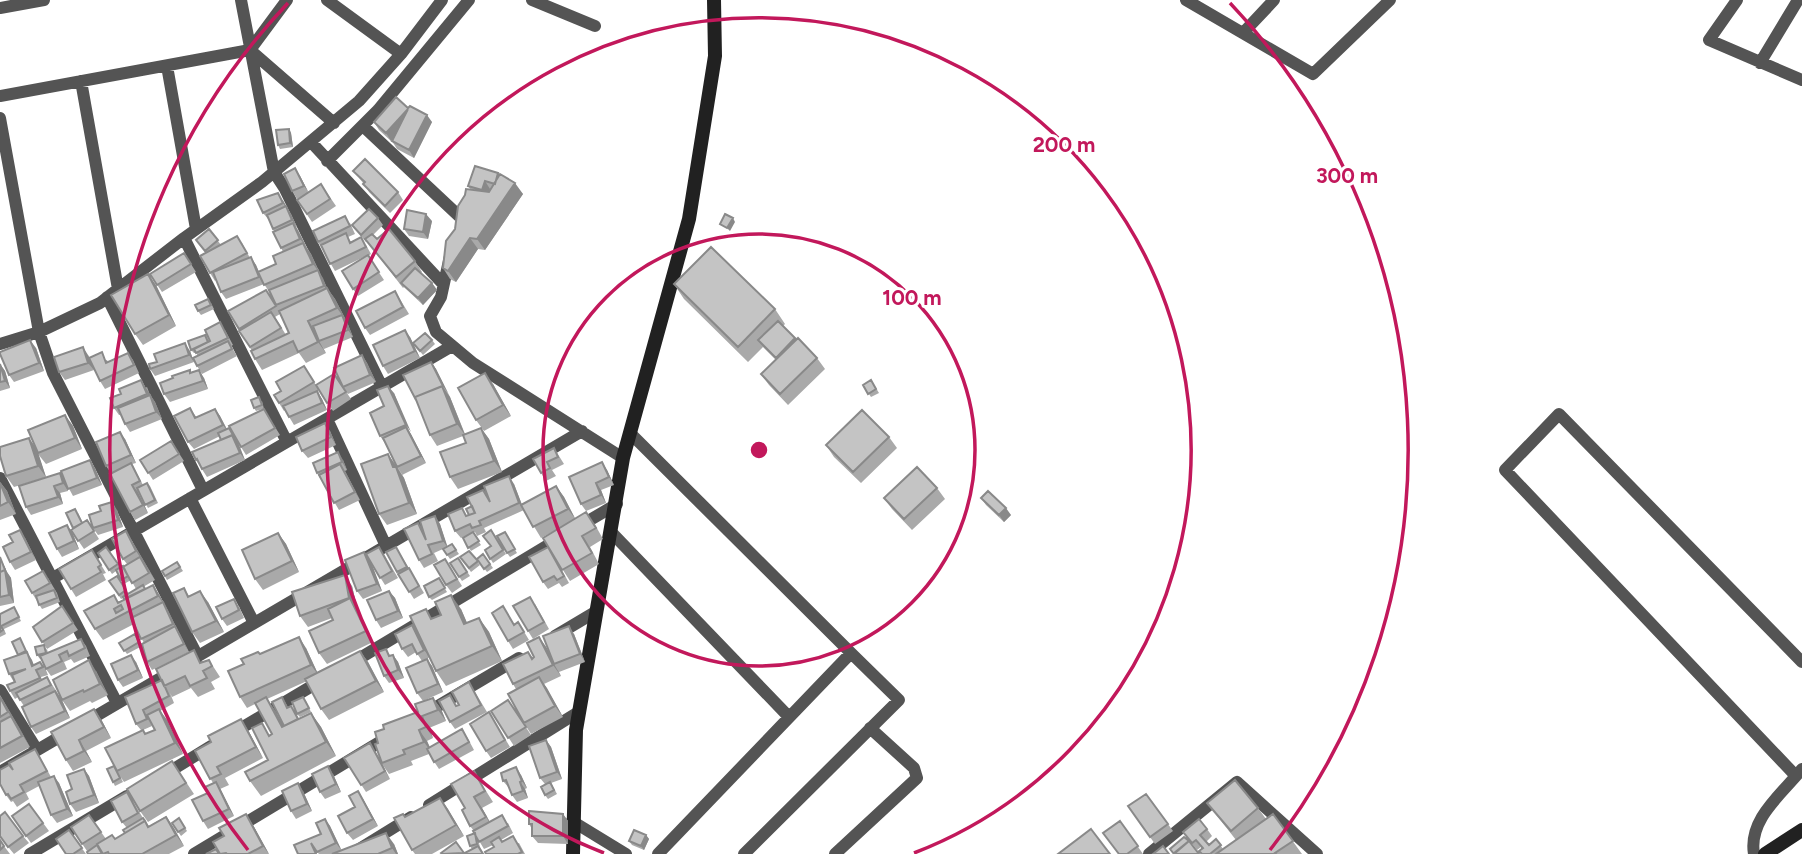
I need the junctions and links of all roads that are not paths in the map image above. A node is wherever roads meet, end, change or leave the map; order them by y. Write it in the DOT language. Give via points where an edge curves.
graph roads {
  1 [pos="44,0"];
  2 [pos="241,0"];
  3 [pos="287,0"];
  4 [pos="327,0"];
  5 [pos="442,0"];
  6 [pos="469,0"];
  7 [pos="532,0"];
  8 [pos="714,0"];
  9 [pos="1185,0"];
  10 [pos="1274,0"];
  11 [pos="1390,0"];
  12 [pos="1737,0"];
  13 [pos="1798,0"];
  14 [pos="0,8"];
  15 [pos="595,26"];
  16 [pos="1243,33"];
  17 [pos="250,50"];
  18 [pos="401,54"];
  19 [pos="1760,63"];
  20 [pos="167,66"];
  21 [pos="1802,80"];
  22 [pos="81,81"];
  23 [pos="0,96"];
  24 [pos="0,118"];
  25 [pos="334,123"];
  26 [pos="363,126"];
  27 [pos="312,142"];
  28 [pos="327,161"];
  29 [pos="274,172"];
  30 [pos="196,229"];
  31 [pos="184,238"];
  32 [pos="443,284"];
  33 [pos="113,293"];
  34 [pos="39,332"];
  35 [pos="0,344"];
  36 [pos="452,346"];
  37 [pos="382,387"];
  38 [pos="327,419"];
  39 [pos="582,431"];
  40 [pos="630,433"];
  41 [pos="287,442"];
  42 [pos="623,458"];
  43 [pos="0,478"];
  44 [pos="203,490"];
  45 [pos="190,498"];
  46 [pos="617,504"];
  47 [pos="133,532"];
  48 [pos="612,533"];
  49 [pos="386,546"];
  50 [pos="52,578"];
  51 [pos="597,611"];
  52 [pos="254,623"];
  53 [pos="850,653"];
  54 [pos="198,657"];
  55 [pos="1802,662"];
  56 [pos="0,690"];
  57 [pos="117,704"];
  58 [pos="580,711"];
  59 [pos="424,715"];
  60 [pos="789,718"];
  61 [pos="870,728"];
  62 [pos="401,729"];
  63 [pos="37,750"];
  64 [pos="0,772"];
  65 [pos="1799,773"];
  66 [pos="157,779"];
  67 [pos="134,792"];
  68 [pos="572,821"];
  69 [pos="1802,830"];
  70 [pos="571,853"];
  71 [pos="30,854"];
  72 [pos="194,854"];
  73 [pos="351,854"];
  74 [pos="626,854"];
  75 [pos="658,854"];
  76 [pos="744,854"];
  77 [pos="835,854"];
  78 [pos="1149,854"];
  79 [pos="1317,854"];
  80 [pos="1754,854"];
  81 [pos="1765,854"];
  1 -- 14 [label="street"];
  2 -- 17 [label="street"];
  3 -- 17 [label="street"];
  4 -- 18 [label="street"];
  5 -- 18 [label="street"];
  6 -- 26 [label="street"];
  7 -- 15 [label="street"];
  8 -- 40 [label="street" via="715,56 689,219"];
  9 -- 16 [label="street"];
  10 -- 16 [label="street"];
  11 -- 16 [label="street" via="1313,74"];
  12 -- 19 [label="street" via="1709,40"];
  13 -- 19 [label="street"];
  17 -- 20 [label="street"];
  17 -- 25 [label="street"];
  17 -- 29 [label="street"];
  18 -- 25 [label="street"];
  19 -- 21 [label="street"];
  20 -- 22 [label="street"];
  20 -- 30 [label="street"];
  22 -- 23 [label="street"];
  22 -- 33 [label="street"];
  24 -- 34 [label="street"];
  25 -- 27 [label="street"];
  26 -- 28 [label="street"];
  26 -- 32 [label="street" via="459,222"];
  27 -- 28 [label="street"];
  27 -- 29 [label="street"];
  28 -- 32 [label="street"];
  29 -- 30 [label="street"];
  29 -- 37 [label="street"];
  30 -- 31 [label="street"];
  31 -- 33 [label="street"];
  31 -- 41 [label="street"];
  32 -- 36 [label="street" via="431,323"];
  33 -- 34 [label="street"];
  33 -- 44 [label="street"];
  34 -- 35 [label="street"];
  34 -- 47 [label="street" via="52,373"];
  36 -- 37 [label="street"];
  36 -- 39 [label="street"];
  37 -- 38 [label="street"];
  38 -- 41 [label="street"];
  38 -- 49 [label="street"];
  39 -- 42 [label="street"];
  39 -- 49 [label="street"];
  40 -- 42 [label="street"];
  40 -- 53 [label="street"];
  41 -- 44 [label="street"];
  42 -- 46 [label="street"];
  43 -- 50 [label="street"];
  44 -- 45 [label="street"];
  45 -- 47 [label="street"];
  45 -- 52 [label="street"];
  46 -- 48 [label="street"];
  46 -- 66 [label="street"];
  47 -- 50 [label="street"];
  47 -- 54 [label="street"];
  48 -- 51 [label="street"];
  48 -- 60 [label="street"];
  49 -- 52 [label="street"];
  50 -- 57 [label="street"];
  51 -- 58 [label="street"];
  51 -- 59 [label="street"];
  52 -- 54 [label="street"];
  53 -- 60 [label="street"];
  53 -- 61 [label="street" via="899,700"];
  54 -- 57 [label="street"];
  55 -- 65 [label="street" via="1559,414 1505,470"];
  56 -- 63 [label="street"];
  57 -- 63 [label="street"];
  58 -- 68 [label="street"];
  58 -- 73 [label="street"];
  60 -- 75 [label="street"];
  61 -- 76 [label="street"];
  61 -- 77 [label="street" via="915,768 917,778"];
  62 -- 72 [label="street"];
  63 -- 64 [label="street"];
  65 -- 80 [label="street" via="1756,826"];
  67 -- 71 [label="street"];
  68 -- 70 [label="street"];
  68 -- 74 [label="street"];
  69 -- 81 [label="street"];
  78 -- 79 [label="street" via="1237,782 1272,821"];
}
